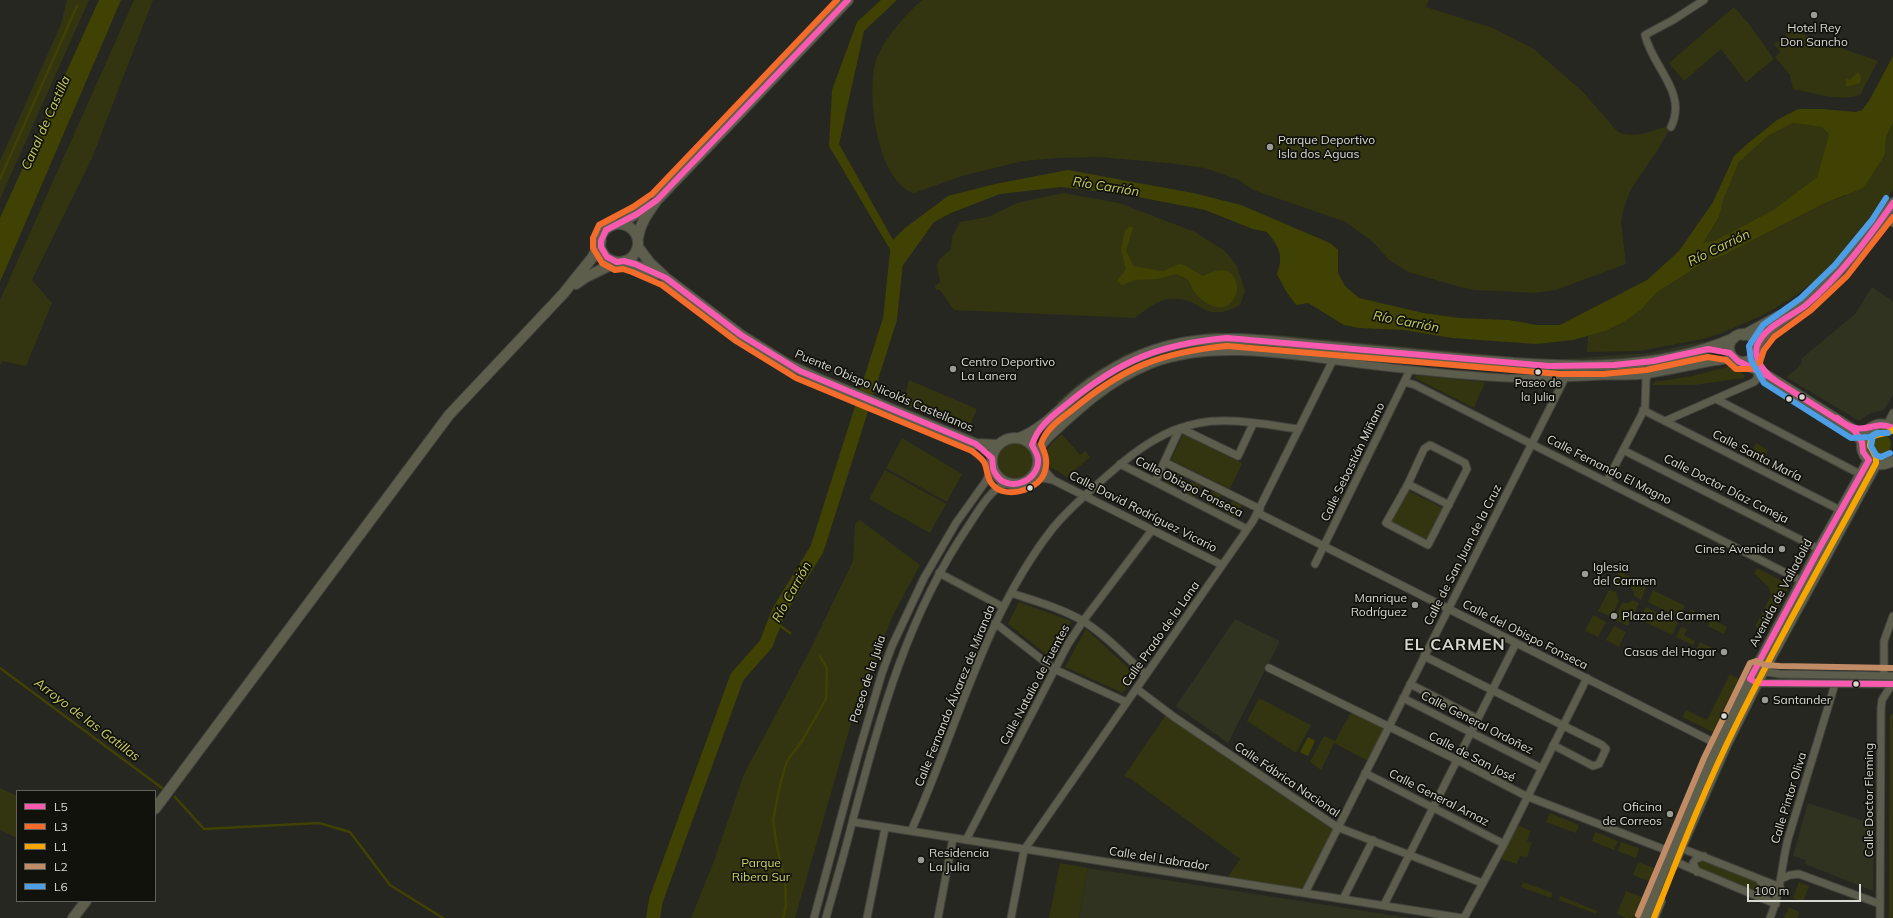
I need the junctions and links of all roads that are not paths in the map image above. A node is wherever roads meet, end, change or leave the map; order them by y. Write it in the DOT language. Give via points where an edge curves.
graph roads {
  1 [pos="848,0"];
  2 [pos="1704,0"];
  3 [pos="1671,127"];
  4 [pos="657,200"];
  5 [pos="1893,203"];
  6 [pos="1883,217"];
  7 [pos="1893,223"];
  8 [pos="620,224"];
  9 [pos="601,241"];
  10 [pos="638,243"];
  11 [pos="620,261"];
  12 [pos="666,278"];
  13 [pos="1831,280"];
  14 [pos="563,294"];
  15 [pos="1739,336"];
  16 [pos="1708,350"];
  17 [pos="1757,350"];
  18 [pos="1735,358"];
  19 [pos="1333,360"];
  20 [pos="1410,370"];
  21 [pos="1758,371"];
  22 [pos="1648,375"];
  23 [pos="1768,376"];
  24 [pos="1565,378"];
  25 [pos="1405,382"];
  26 [pos="1716,399"];
  27 [pos="1643,410"];
  28 [pos="1893,413"];
  29 [pos="1664,421"];
  30 [pos="1253,424"];
  31 [pos="1890,426"];
  32 [pos="1039,428"];
  33 [pos="1180,428"];
  34 [pos="1869,428"];
  35 [pos="1299,429"];
  36 [pos="1854,430"];
  37 [pos="1019,438"];
  38 [pos="1862,442"];
  39 [pos="1532,443"];
  40 [pos="976,444"];
  41 [pos="998,445"];
  42 [pos="1032,445"];
  43 [pos="1623,450"];
  44 [pos="992,458"];
  45 [pos="1038,460"];
  46 [pos="1893,461"];
  47 [pos="1164,462"];
  48 [pos="1872,462"];
  49 [pos="1120,464"];
  50 [pos="992,468"];
  51 [pos="1860,474"];
  52 [pos="1034,476"];
  53 [pos="1053,480"];
  54 [pos="1607,481"];
  55 [pos="1155,482"];
  56 [pos="1006,483"];
  57 [pos="1408,484"];
  58 [pos="1084,495"];
  59 [pos="1449,505"];
  60 [pos="1840,510"];
  61 [pos="1259,511"];
  62 [pos="1247,529"];
  63 [pos="1152,530"];
  64 [pos="1324,546"];
  65 [pos="1819,549"];
  66 [pos="1315,564"];
  67 [pos="1222,565"];
  68 [pos="939,573"];
  69 [pos="1802,581"];
  70 [pos="1011,593"];
  71 [pos="1003,607"];
  72 [pos="1448,608"];
  73 [pos="1893,616"];
  74 [pos="1083,621"];
  75 [pos="995,623"];
  76 [pos="1516,643"];
  77 [pos="1424,656"];
  78 [pos="1269,668"];
  79 [pos="1054,669"];
  80 [pos="1759,671"];
  81 [pos="1146,675"];
  82 [pos="1884,676"];
  83 [pos="1893,676"];
  84 [pos="1586,678"];
  85 [pos="1754,681"];
  86 [pos="1410,684"];
  87 [pos="1835,684"];
  88 [pos="1892,684"];
  89 [pos="1137,689"];
  90 [pos="1493,690"];
  91 [pos="1403,698"];
  92 [pos="1126,702"];
  93 [pos="1478,719"];
  94 [pos="1563,725"];
  95 [pos="1388,727"];
  96 [pos="1472,733"];
  97 [pos="1718,744"];
  98 [pos="1552,745"];
  99 [pos="1458,761"];
  100 [pos="1541,768"];
  101 [pos="1365,773"];
  102 [pos="1526,796"];
  103 [pos="156,808"];
  104 [pos="1434,808"];
  105 [pos="853,822"];
  106 [pos="1337,827"];
  107 [pos="885,828"];
  108 [pos="911,831"];
  109 [pos="953,838"];
  110 [pos="966,840"];
  111 [pos="1373,840"];
  112 [pos="1504,844"];
  113 [pos="1681,848"];
  114 [pos="1024,850"];
  115 [pos="1410,854"];
  116 [pos="1704,856"];
  117 [pos="1673,857"];
  118 [pos="1697,872"];
  119 [pos="1759,878"];
  120 [pos="1781,879"];
  121 [pos="1482,883"];
  122 [pos="1780,887"];
  123 [pos="1305,893"];
  124 [pos="1755,895"];
  125 [pos="1342,898"];
  126 [pos="85,902"];
  127 [pos="1776,904"];
  128 [pos="1880,904"];
  129 [pos="1384,905"];
  130 [pos="73,918"];
  131 [pos="814,918"];
  132 [pos="826,918"];
  133 [pos="867,918"];
  134 [pos="938,918"];
  135 [pos="1011,918"];
  136 [pos="1463,918"];
  137 [pos="1645,918"];
  138 [pos="1653,918"];
  139 [pos="1770,918"];
  140 [pos="1880,918"];
  1 -- 4 [label="main road"];
  2 -- 3 [label="street" via="1645,35 1672,90 1676,116"];
  4 -- 8 [label="main road"];
  4 -- 10 [label="main road" via="643,219"];
  5 -- 6 [label="main road"];
  6 -- 7 [label="street"];
  6 -- 13 [label="main road"];
  8 -- 9 [label="main road" via="606,230"];
  8 -- 10 [label="main road" via="631,228"];
  9 -- 11 [label="main road" via="601,247 607,257"];
  9 -- 14 [label="main road" via="592,258"];
  10 -- 11 [label="main road" via="633,256"];
  10 -- 12 [label="main road, Puente Obispo Nicolás Castellanos" via="650,263"];
  11 -- 12 [label="main road, Puente Obispo Nicolás Castellanos"];
  11 -- 14 [label="main road" via="586,276"];
  12 -- 40 [label="main road, Puente Obispo Nicolás Castellanos" via="762,349 789,365"];
  13 -- 15 [label="main road" via="1793,307"];
  13 -- 17 [label="main road" via="1806,304 1768,331"];
  14 -- 103 [label="main road" via="449,415"];
  15 -- 16 [label="main road"];
  15 -- 17 [label="main road" via="1752,338"];
  15 -- 18 [label="main road" via="1730,345"];
  16 -- 18 [label="main road" via="1716,349"];
  16 -- 32 [label="main road" via="1653,361 1614,365 1549,366 1264,340 1200,340 1159,348 1121,364 1080,392"];
  17 -- 18 [label="main road" via="1751,360"];
  17 -- 23 [label="main road"];
  18 -- 21 [label="main road"];
  18 -- 22 [label="street"];
  19 -- 20 [label="street"];
  19 -- 35 [label="street, Calle Prado de la Lana"];
  19 -- 45 [label="street" via="1225,351 1202,352 1173,358 1143,369 1098,393 1049,438 1042,446"];
  20 -- 24 [label="street" via="1506,378"];
  20 -- 25 [label="street, Calle Sebastián Miñano"];
  21 -- 23 [label="main road"];
  21 -- 26 [label="street" via="1754,382"];
  22 -- 24 [label="street"];
  22 -- 27 [label="street"];
  23 -- 36 [label="main road"];
  24 -- 39 [label="street, Calle de San Juan de la Cruz"];
  25 -- 39 [label="street, Calle Fernando El Magno" via="1415,384"];
  25 -- 64 [label="street, Calle Sebastián Miñano"];
  26 -- 29 [label="street"];
  26 -- 51 [label="street"];
  27 -- 29 [label="street, Calle Santa María"];
  27 -- 43 [label="street"];
  28 -- 31 [label="street"];
  29 -- 60 [label="street, Calle Santa María"];
  30 -- 33 [label="street, Calle Fernando Álvarez de Miranda" via="1200,422"];
  30 -- 33 [label="street" via="1238,456"];
  30 -- 35 [label="street, Calle Fernando Álvarez de Miranda"];
  31 -- 34 [label="main road" via="1877,425"];
  32 -- 37 [label="main road"];
  32 -- 42 [label="main road" via="1033,437"];
  33 -- 47 [label="street"];
  33 -- 49 [label="street, Calle Fernando Álvarez de Miranda" via="1166,433"];
  34 -- 36 [label="main road"];
  34 -- 38 [label="main road"];
  35 -- 61 [label="street, Calle Prado de la Lana"];
  36 -- 38 [label="main road"];
  37 -- 41 [label="main road" via="1010,438"];
  37 -- 42 [label="main road"];
  38 -- 48 [label="main road" via="1863,452"];
  39 -- 54 [label="street, Calle Fernando El Magno"];
  39 -- 72 [label="street, Calle de San Juan de la Cruz"];
  40 -- 41 [label="main road, Puente Obispo Nicolás Castellanos"];
  40 -- 44 [label="main road, Puente Obispo Nicolás Castellanos"];
  41 -- 44 [label="main road"];
  42 -- 45 [label="main road"];
  43 -- 54 [label="street"];
  43 -- 65 [label="street, Calle Doctor Díaz Caneja"];
  44 -- 50 [label="main road"];
  45 -- 52 [label="main road"];
  45 -- 53 [label="street, Calle David Rodríguez Vicario"];
  46 -- 48 [label="main road" via="1883,465"];
  47 -- 55 [label="street"];
  47 -- 61 [label="street, Calle Obispo Fonseca"];
  48 -- 51 [label="main road, Avenida de Valladolid"];
  48 -- 80 [label="main road, Avenida de Valladolid"];
  49 -- 55 [label="street, Calle Obispo Fonseca"];
  49 -- 58 [label="street, Calle Fernando Álvarez de Miranda"];
  50 -- 56 [label="main road"];
  50 -- 131 [label="street, Paseo de la Julia" via="928,571 892,646 857,758"];
  51 -- 60 [label="main road, Avenida de Valladolid"];
  52 -- 53 [label="street, Calle David Rodríguez Vicario"];
  52 -- 56 [label="main road" via="1021,484"];
  53 -- 58 [label="street, Calle David Rodríguez Vicario"];
  54 -- 69 [label="street, Calle Fernando El Magno"];
  55 -- 62 [label="street, Calle Obispo Fonseca"];
  56 -- 68 [label="street, Paseo de la Julia" via="988,498"];
  57 -- 59 [label="street"];
  57 -- 59 [label="street" via="1424,449 1430,445 1465,463 1467,469"];
  57 -- 59 [label="street" via="1386,523 1415,538 1428,544"];
  58 -- 63 [label="street, Calle David Rodríguez Vicario"];
  58 -- 70 [label="street, Calle Fernando Álvarez de Miranda" via="1053,527"];
  60 -- 65 [label="main road, Avenida de Valladolid"];
  61 -- 62 [label="street, Calle Prado de la Lana"];
  61 -- 64 [label="street, Calle del Obispo Fonseca"];
  62 -- 67 [label="street, Calle Prado de la Lana"];
  63 -- 67 [label="street, Calle David Rodríguez Vicario"];
  63 -- 74 [label="street, Calle Natalio de Fuentes"];
  64 -- 66 [label="street, Calle Sebastián Miñano"];
  64 -- 72 [label="street, Calle del Obispo Fonseca"];
  65 -- 69 [label="main road, Avenida de Valladolid"];
  67 -- 81 [label="street, Calle Prado de la Lana"];
  68 -- 71 [label="street"];
  68 -- 105 [label="street, Paseo de la Julia" via="901,654 880,719"];
  69 -- 80 [label="main road, Avenida de Valladolid"];
  70 -- 71 [label="street, Calle Fernando Álvarez de Miranda"];
  70 -- 74 [label="street"];
  71 -- 75 [label="street, Calle Fernando Álvarez de Miranda"];
  72 -- 76 [label="street, Calle del Obispo Fonseca"];
  72 -- 77 [label="street, Calle de San Juan de la Cruz"];
  73 -- 82 [label="street" via="1884,642"];
  74 -- 79 [label="street, Calle Natalio de Fuentes"];
  74 -- 81 [label="street"];
  75 -- 79 [label="street"];
  75 -- 108 [label="street, Calle Fernando Álvarez de Miranda"];
  76 -- 84 [label="street, Calle del Obispo Fonseca"];
  76 -- 90 [label="street"];
  77 -- 86 [label="street, Calle de San Juan de la Cruz"];
  77 -- 90 [label="street"];
  78 -- 95 [label="street, Calle de San José"];
  79 -- 92 [label="street"];
  79 -- 110 [label="street, Calle Natalio de Fuentes"];
  80 -- 82 [label="street"];
  80 -- 85 [label="main road, Avenida de Valladolid"];
  81 -- 89 [label="street, Calle Prado de la Lana"];
  82 -- 83 [label="street"];
  84 -- 94 [label="street"];
  84 -- 97 [label="street, Calle del Obispo Fonseca"];
  85 -- 87 [label="street"];
  85 -- 97 [label="main road, Avenida de Valladolid"];
  85 -- 113 [label="main road, Avenida de Valladolid"];
  86 -- 91 [label="street, Calle de San Juan de la Cruz"];
  86 -- 93 [label="street"];
  87 -- 88 [label="street"];
  87 -- 120 [label="street, Calle Pintor Oliva" via="1783,857"];
  88 -- 128 [label="street, Calle Doctor Fleming" via="1882,700 1881,708"];
  89 -- 92 [label="street, Calle Prado de la Lana"];
  89 -- 106 [label="street, Calle Fábrica Nacional" via="1174,717"];
  90 -- 93 [label="street"];
  90 -- 94 [label="street"];
  91 -- 95 [label="street, Calle de San Juan de la Cruz"];
  91 -- 96 [label="street, Calle General Ordoñez"];
  92 -- 114 [label="street, Calle Prado de la Lana"];
  93 -- 96 [label="street"];
  94 -- 98 [label="street"];
  94 -- 98 [label="street" via="1606,749 1599,764 1593,766"];
  95 -- 99 [label="street, Calle de San José"];
  95 -- 101 [label="street, Calle de San Juan de la Cruz"];
  96 -- 99 [label="street"];
  96 -- 100 [label="street, Calle General Ordoñez"];
  97 -- 117 [label="main road, Avenida de Valladolid"];
  98 -- 100 [label="street"];
  99 -- 102 [label="street, Calle de San José"];
  99 -- 104 [label="street"];
  100 -- 102 [label="street"];
  101 -- 104 [label="street, Calle General Arnaz"];
  101 -- 106 [label="street, Calle de San Juan de la Cruz"];
  102 -- 112 [label="street"];
  102 -- 117 [label="street, Calle de San José"];
  104 -- 112 [label="street, Calle General Arnaz"];
  104 -- 115 [label="street"];
  105 -- 107 [label="street, Calle del Labrador"];
  105 -- 132 [label="street, Paseo de la Julia"];
  106 -- 111 [label="street, Calle Fábrica Nacional"];
  106 -- 123 [label="street, Calle de San Juan de la Cruz"];
  107 -- 108 [label="street, Calle del Labrador"];
  107 -- 133 [label="street"];
  108 -- 109 [label="street, Calle del Labrador"];
  109 -- 110 [label="street, Calle del Labrador"];
  109 -- 134 [label="street"];
  110 -- 114 [label="street, Calle del Labrador"];
  111 -- 115 [label="street, Calle Fábrica Nacional"];
  111 -- 125 [label="street"];
  112 -- 121 [label="street"];
  113 -- 116 [label="street"];
  113 -- 117 [label="main road, Avenida de Valladolid"];
  114 -- 123 [label="street, Calle del Labrador"];
  114 -- 135 [label="street, Calle Prado de la Lana"];
  115 -- 121 [label="street, Calle Fábrica Nacional"];
  115 -- 129 [label="street"];
  116 -- 118 [label="street" via="1693,863"];
  116 -- 119 [label="street"];
  117 -- 118 [label="street, Calle de San José"];
  117 -- 137 [label="main road, Avenida de Valladolid"];
  117 -- 138 [label="main road, Avenida de Valladolid"];
  118 -- 124 [label="street, Calle de San José"];
  119 -- 122 [label="street"];
  119 -- 124 [label="street" via="1764,887 1760,894"];
  120 -- 122 [label="street, Calle Pintor Oliva"];
  120 -- 128 [label="street" via="1799,874"];
  121 -- 136 [label="street"];
  122 -- 127 [label="street, Calle Pintor Oliva"];
  123 -- 125 [label="street, Calle del Labrador"];
  124 -- 127 [label="street, Calle de San José"];
  125 -- 129 [label="street, Calle del Labrador"];
  126 -- 130 [label="main road"];
  127 -- 139 [label="street, Calle Pintor Oliva"];
  128 -- 140 [label="street, Calle Doctor Fleming"];
  129 -- 136 [label="street, Calle del Labrador"];
}
